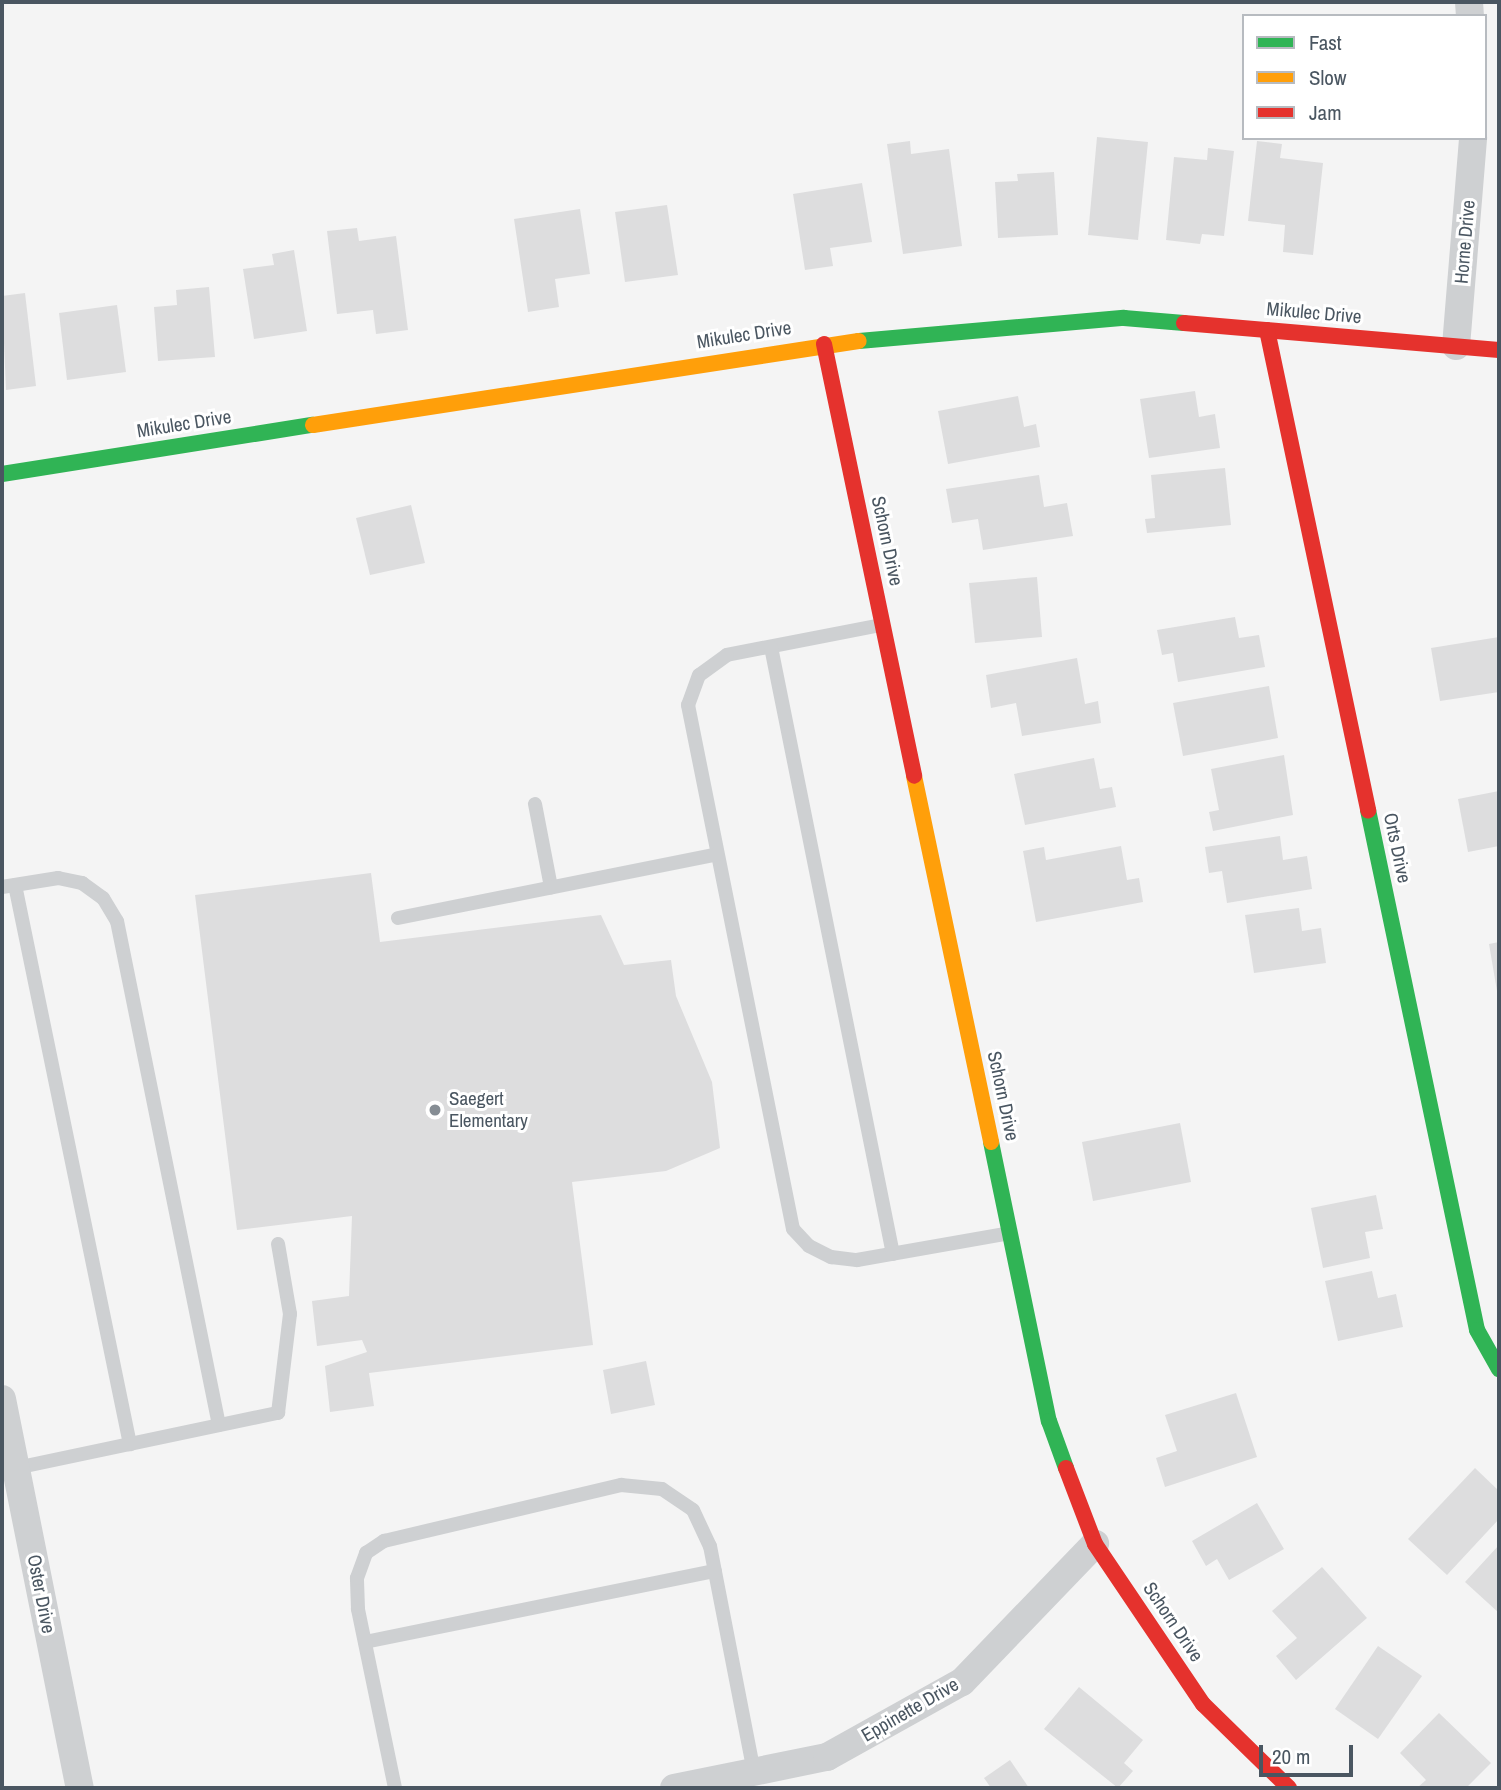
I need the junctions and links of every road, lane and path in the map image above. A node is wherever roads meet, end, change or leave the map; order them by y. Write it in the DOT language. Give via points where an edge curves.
graph roads {
  1 [pos="1473,140"];
  2 [pos="1267,330"];
  3 [pos="824,344"];
  4 [pos="1456,346"];
  5 [pos="1499,350"];
  6 [pos="2,474"];
  7 [pos="883,624"];
  8 [pos="771,647"];
  9 [pos="536,804"];
  10 [pos="717,854"];
  11 [pos="9,886"];
  12 [pos="551,887"];
  13 [pos="398,918"];
  14 [pos="1010,1233"];
  15 [pos="278,1244"];
  16 [pos="893,1254"];
  17 [pos="1499,1369"];
  18 [pos="2,1399"];
  19 [pos="219,1425"];
  20 [pos="130,1444"];
  21 [pos="16,1468"];
  22 [pos="1095,1544"];
  23 [pos="715,1571"];
  24 [pos="365,1642"];
  25 [pos="754,1772"];
  26 [pos="80,1788"];
  27 [pos="395,1788"];
  28 [pos="674,1788"];
  29 [pos="1289,1788"];
  1 -- 4 [label="street, Horne Drive"];
  2 -- 3 [label="street, Mikulec Drive" via="1124,318"];
  2 -- 4 [label="street, Mikulec Drive"];
  2 -- 17 [label="street, Orts Drive" via="1477,1330"];
  3 -- 6 [label="street, Mikulec Drive"];
  3 -- 7 [label="street, Schorn Drive"];
  4 -- 5 [label="street, Mikulec Drive"];
  7 -- 8 [label="lane"];
  7 -- 14 [label="street, Schorn Drive"];
  8 -- 10 [label="lane" via="727,655 699,675 688,705"];
  8 -- 16 [label="lane"];
  9 -- 12 [label="lane"];
  10 -- 12 [label="lane"];
  10 -- 16 [label="lane" via="793,1229 809,1246 831,1257 857,1260"];
  11 -- 19 [label="lane" via="58,878 82,883 103,898 117,921"];
  11 -- 20 [label="lane"];
  12 -- 13 [label="lane"];
  14 -- 16 [label="lane"];
  14 -- 22 [label="street, Schorn Drive" via="1049,1421"];
  15 -- 19 [label="lane" via="290,1314 278,1413"];
  18 -- 21 [label="street, Oster Drive"];
  19 -- 20 [label="lane"];
  20 -- 21 [label="lane"];
  21 -- 26 [label="street, Oster Drive"];
  22 -- 25 [label="street, Eppinette Drive" via="962,1682 827,1757"];
  22 -- 29 [label="street, Schorn Drive" via="1203,1704"];
  23 -- 24 [label="lane"];
  23 -- 24 [label="lane" via="710,1546 692,1510 662,1489 621,1486 384,1541 366,1553 357,1577"];
  23 -- 25 [label="lane"];
  24 -- 27 [label="lane"];
  25 -- 28 [label="street, Eppinette Drive"];
}
